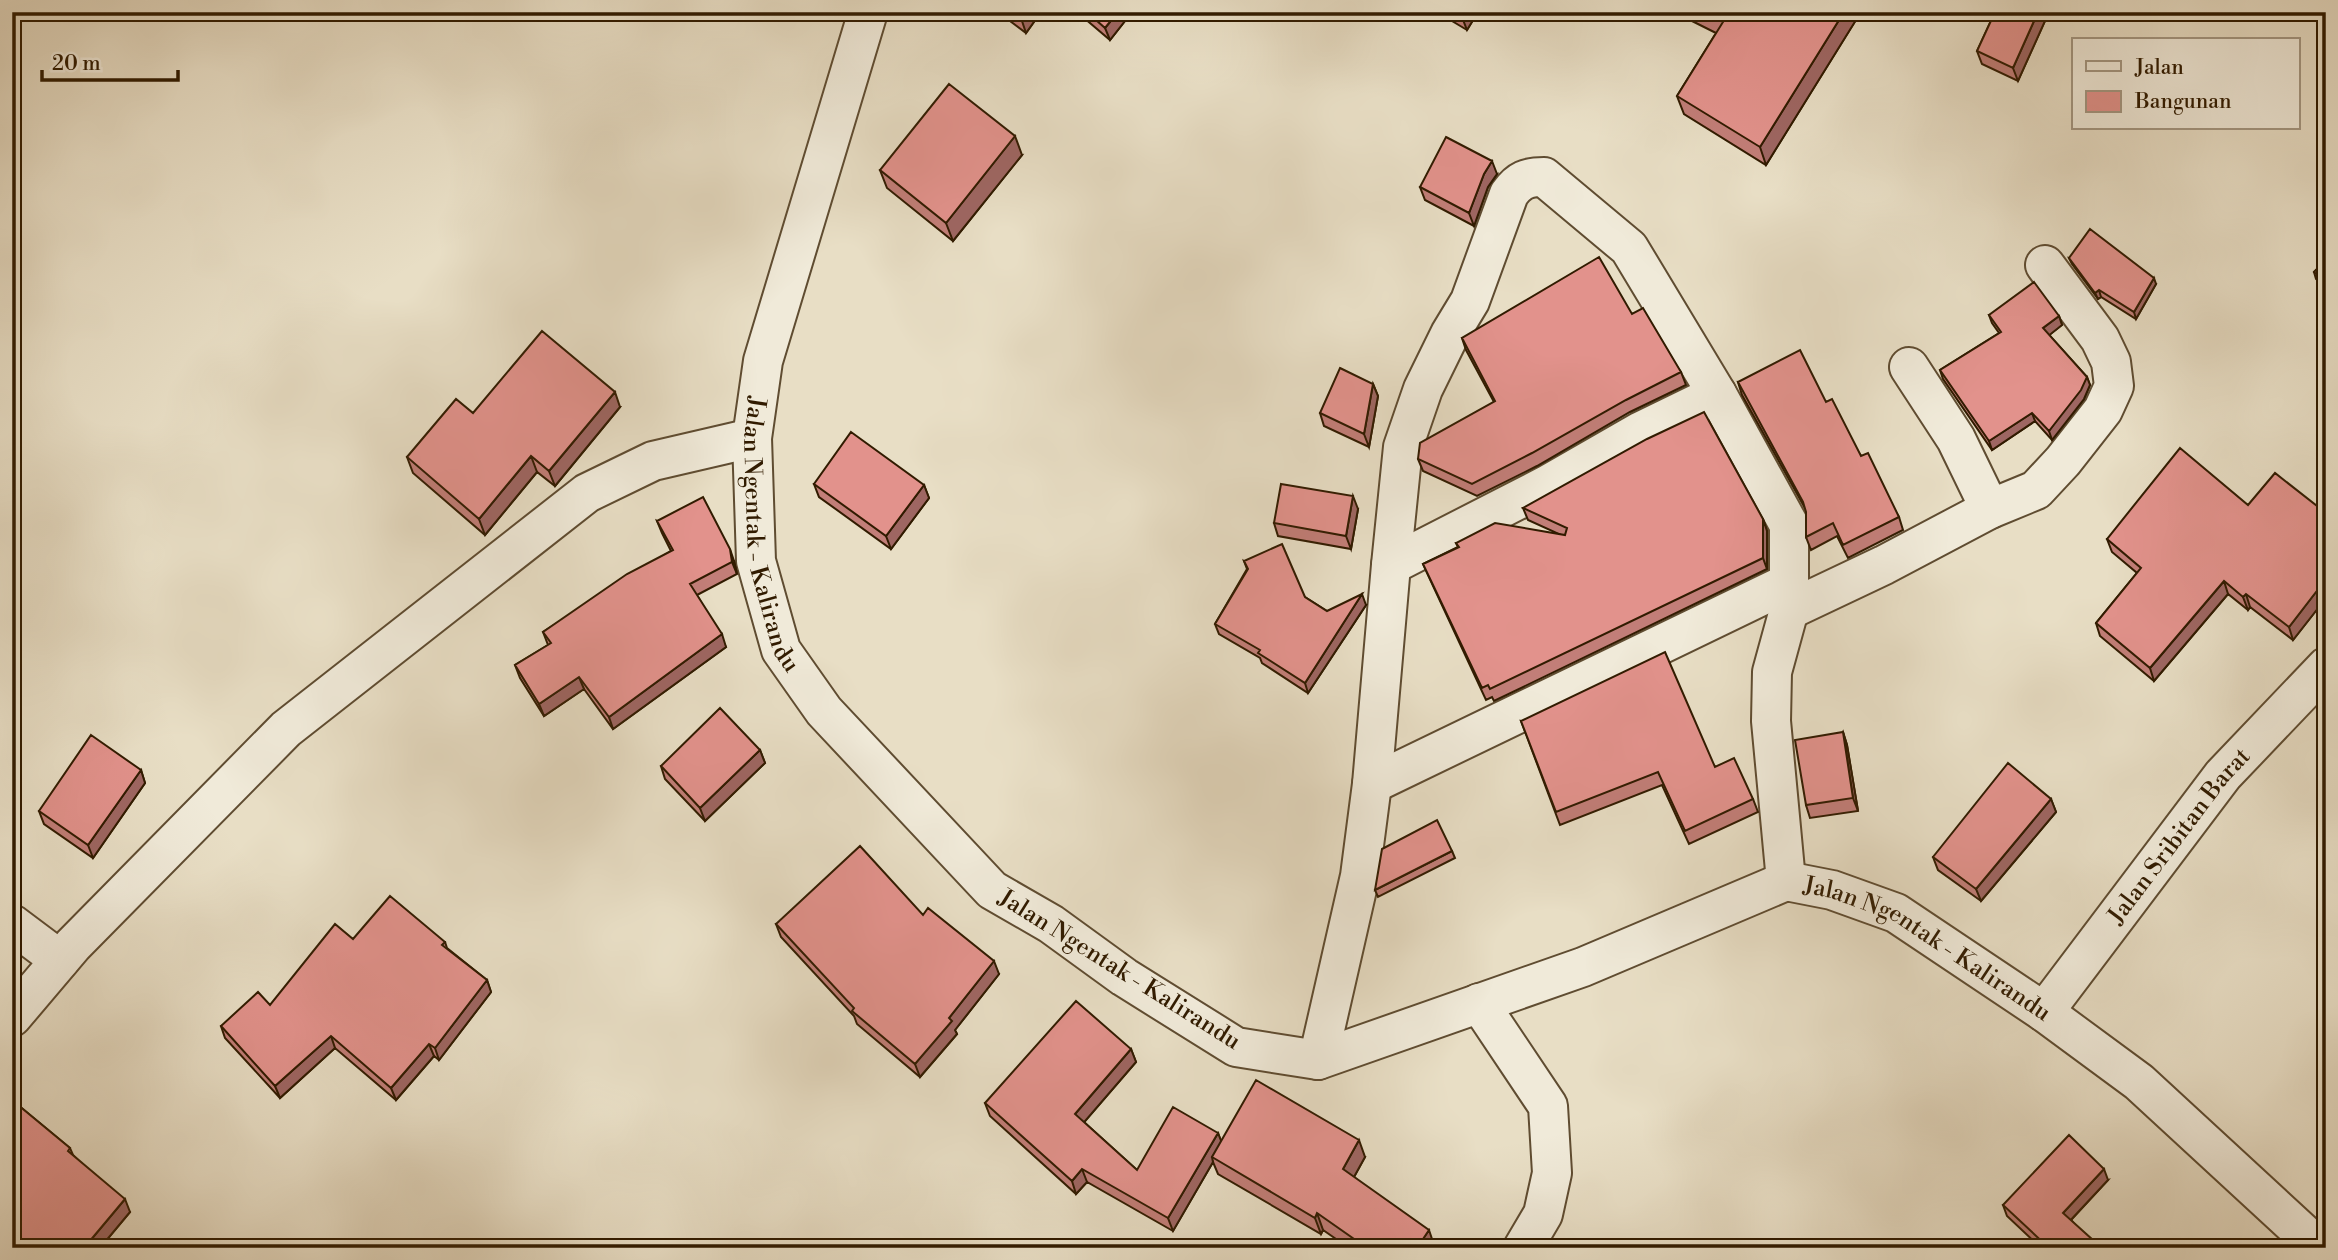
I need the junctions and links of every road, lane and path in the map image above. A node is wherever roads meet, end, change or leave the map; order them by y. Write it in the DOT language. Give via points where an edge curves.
graph roads {
  1 [pos="868,12"];
  2 [pos="2045,265"];
  3 [pos="1909,367"];
  4 [pos="1717,394"];
  5 [pos="752,438"];
  6 [pos="1990,509"];
  7 [pos="1391,565"];
  8 [pos="1788,596"];
  9 [pos="2326,667"];
  10 [pos="1371,784"];
  11 [pos="1786,881"];
  12 [pos="12,924"];
  13 [pos="60,960"];
  14 [pos="1479,1003"];
  15 [pos="2044,1012"];
  16 [pos="12,1017"];
  17 [pos="1318,1060"];
  18 [pos="1523,1248"];
  19 [pos="2319,1248"];
  1 -- 5 [label="street, Jalan Ngentak - Kalirandu" via="763,361"];
  2 -- 6 [label="street" via="2100,340 2111,362 2114,386 2103,410 2036,490"];
  3 -- 6 [label="street" via="1956,439"];
  4 -- 7 [label="street"];
  4 -- 7 [label="street" via="1629,248 1544,177 1528,177 1509,194 1471,301 1423,389 1403,447"];
  4 -- 8 [label="street" via="1789,525"];
  5 -- 13 [label="street" via="653,461 587,494 286,729"];
  5 -- 17 [label="street, Jalan Ngentak - Kalirandu" via="756,561 781,650 824,711 992,890 1052,924 1124,977 1236,1047"];
  6 -- 8 [label="street" via="1884,565"];
  7 -- 10 [label="street"];
  8 -- 10 [label="street"];
  8 -- 11 [label="street" via="1772,672 1771,721"];
  9 -- 15 [label="street, Jalan Sribitan Barat" via="2223,775"];
  10 -- 17 [label="street" via="1360,876"];
  11 -- 14 [label="street, Jalan Ngentak - Kalirandu" via="1583,967"];
  11 -- 15 [label="street, Jalan Ngentak - Kalirandu" via="1832,890 1896,913"];
  12 -- 13 [label="street"];
  13 -- 16 [label="street"];
  14 -- 17 [label="street, Jalan Ngentak - Kalirandu"];
  14 -- 18 [label="street" via="1548,1106 1552,1173 1543,1214"];
  15 -- 19 [label="street, Jalan Ngentak - Kalirandu" via="2140,1082"];
}
